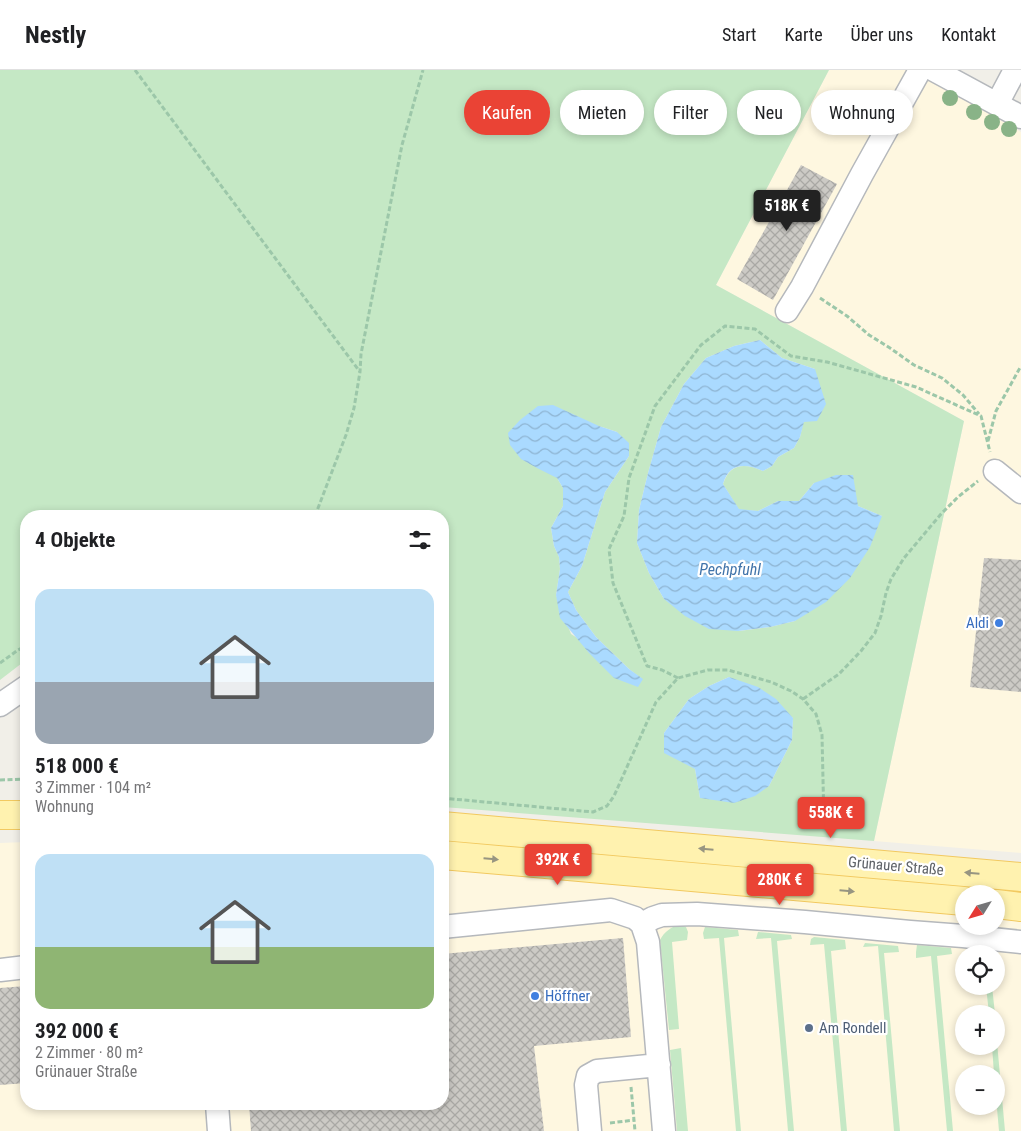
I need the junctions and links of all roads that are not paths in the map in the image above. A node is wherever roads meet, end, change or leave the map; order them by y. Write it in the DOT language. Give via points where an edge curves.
graph roads {
  1 [pos="920,70"];
  2 [pos="934,70"];
  3 [pos="1015,70"];
  4 [pos="997,104"];
  5 [pos="1021,117"];
  6 [pos="787,311"];
  7 [pos="995,471"];
  8 [pos="1021,492"];
  9 [pos="20,690"];
  10 [pos="0,705"];
  11 [pos="0,815"];
  12 [pos="20,815"];
  13 [pos="449,827"];
  14 [pos="449,856"];
  15 [pos="1021,877"];
  16 [pos="955,900"];
  17 [pos="1005,905"];
  18 [pos="1021,907"];
  19 [pos="639,921"];
  20 [pos="449,926"];
  21 [pos="1021,942"];
  22 [pos="20,968"];
  23 [pos="0,970"];
  24 [pos="659,1065"];
  25 [pos="217,1110"];
  26 [pos="219,1131"];
  27 [pos="590,1131"];
  28 [pos="664,1131"];
  1 -- 6 [label="street"];
  2 -- 4 [label="street"];
  3 -- 4 [label="street"];
  4 -- 5 [label="street"];
  7 -- 8 [label="street"];
  9 -- 10 [label="street"];
  11 -- 12 [label="main road"];
  15 -- 13 [label="main road, Grünauer Straße, one-way"];
  14 -- 16 [label="main road, Grünauer Straße, one-way"];
  17 -- 18 [label="main road"];
  19 -- 20 [label="street" via="610,910"];
  19 -- 21 [label="street" via="662,915 697,914"];
  19 -- 24 [label="street" via="648,942"];
  22 -- 23 [label="street"];
  24 -- 27 [label="street" via="597,1071 588,1076"];
  24 -- 28 [label="street"];
  25 -- 26 [label="street"];
}
